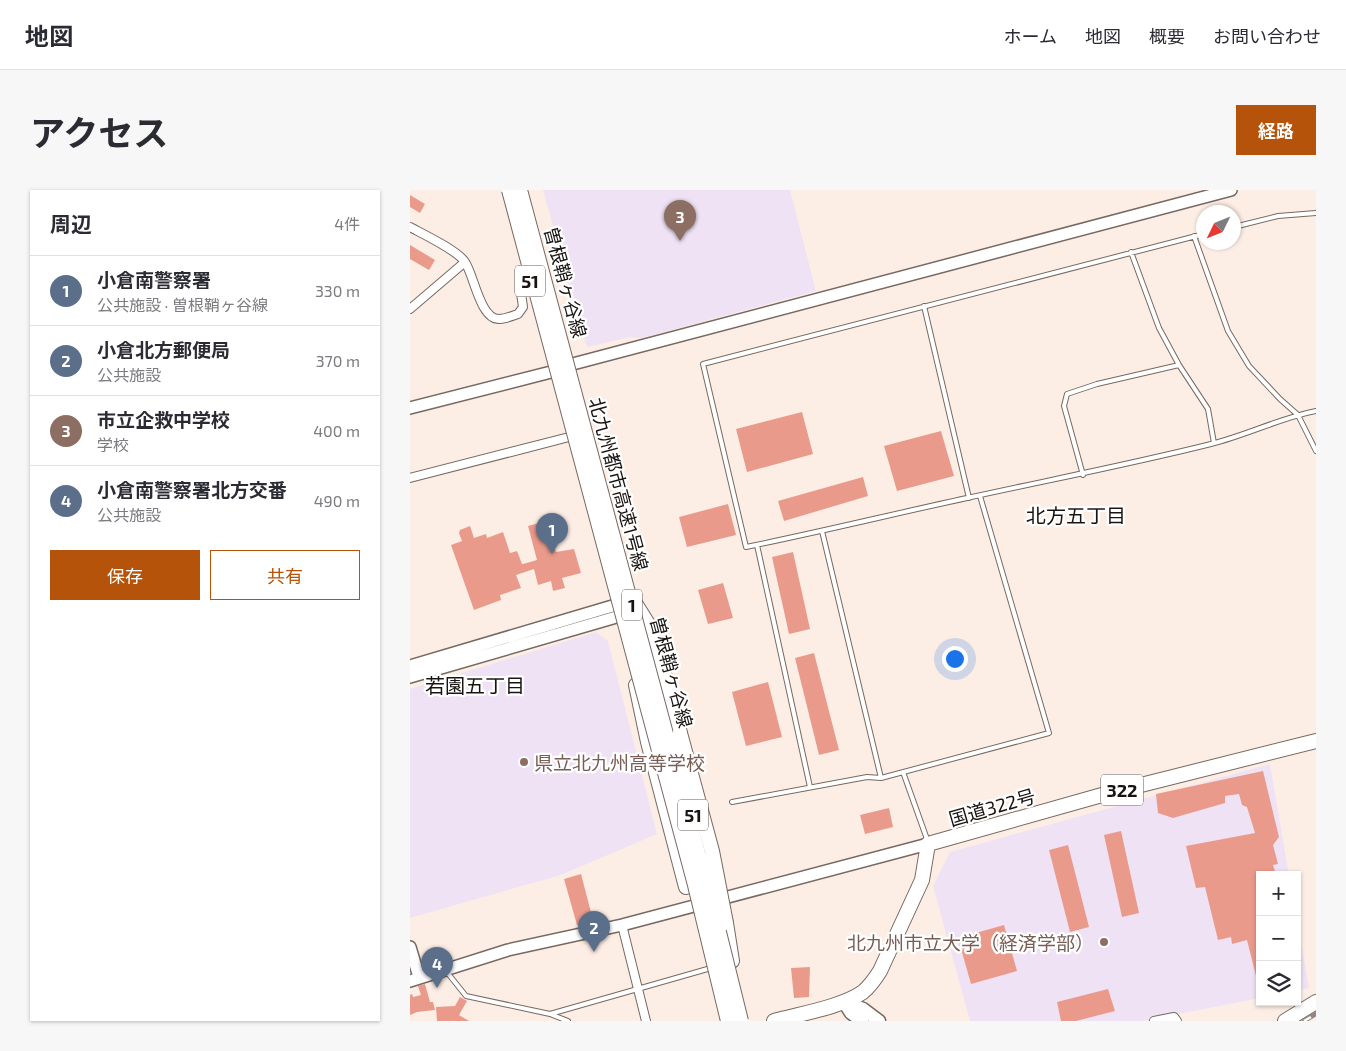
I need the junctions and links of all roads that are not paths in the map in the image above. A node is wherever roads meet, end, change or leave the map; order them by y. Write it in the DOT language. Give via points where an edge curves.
graph roads {
  1 [pos="508,190"];
  2 [pos="521,190"];
  3 [pos="1183,190"];
  4 [pos="1231,190"];
  5 [pos="1186,202"];
  6 [pos="1316,213"];
  7 [pos="1241,225"];
  8 [pos="410,226"];
  9 [pos="1194,236"];
  10 [pos="1131,252"];
  11 [pos="465,262"];
  12 [pos="529,278"];
  13 [pos="924,306"];
  14 [pos="410,309"];
  15 [pos="569,365"];
  16 [pos="1179,366"];
  17 [pos="555,371"];
  18 [pos="410,408"];
  19 [pos="1316,411"];
  20 [pos="1298,414"];
  21 [pos="573,436"];
  22 [pos="1214,444"];
  23 [pos="1316,451"];
  24 [pos="1083,475"];
  25 [pos="410,478"];
  26 [pos="980,496"];
  27 [pos="969,498"];
  28 [pos="822,532"];
  29 [pos="757,545"];
  30 [pos="634,606"];
  31 [pos="617,611"];
  32 [pos="410,666"];
  33 [pos="634,672"];
  34 [pos="410,677"];
  35 [pos="1316,741"];
  36 [pos="903,772"];
  37 [pos="881,778"];
  38 [pos="810,787"];
  39 [pos="732,802"];
  40 [pos="928,844"];
  41 [pos="715,901"];
  42 [pos="694,905"];
  43 [pos="622,925"];
  44 [pos="410,947"];
  45 [pos="711,968"];
  46 [pos="444,969"];
  47 [pos="414,979"];
  48 [pos="639,988"];
  49 [pos="844,1002"];
  50 [pos="1316,1002"];
  51 [pos="550,1014"];
  52 [pos="568,1021"];
  53 [pos="646,1021"];
  54 [pos="726,1021"];
  55 [pos="743,1021"];
  56 [pos="774,1021"];
  57 [pos="862,1021"];
  58 [pos="879,1021"];
  59 [pos="1154,1021"];
  60 [pos="1177,1021"];
  61 [pos="1285,1021"];
  1 -- 12 [label="main road, 曽根鞘ヶ谷線 / 51"];
  1 -- 54 [label="highway, 北九州都市高速1号線 / 1, bridge" via="695,885"];
  2 -- 15 [label="main road, 曽根鞘ヶ谷線 / 51"];
  2 -- 55 [label="highway, 北九州都市高速1号線 / 1, bridge"];
  3 -- 5 [label="street"];
  4 -- 5 [label="street"];
  5 -- 15 [label="street"];
  6 -- 7 [label="lane" via="1278,216"];
  8 -- 11 [label="street" via="458,254"];
  9 -- 10 [label="lane"];
  9 -- 20 [label="lane" via="1228,331 1249,366"];
  10 -- 13 [label="lane"];
  10 -- 16 [label="lane" via="1159,328"];
  11 -- 12 [label="street" via="483,305 489,315 497,319 518,314 523,307 520,286"];
  11 -- 14 [label="street"];
  12 -- 17 [label="main road, 曽根鞘ヶ谷線 / 51"];
  13 -- 27 [label="lane"];
  13 -- 29 [label="lane" via="703,364 746,547"];
  15 -- 17 [label="street"];
  15 -- 30 [label="main road, 曽根鞘ヶ谷線 / 51"];
  16 -- 22 [label="lane" via="1208,409"];
  16 -- 24 [label="lane" via="1067,394 1064,406"];
  17 -- 18 [label="street"];
  17 -- 21 [label="main road, 曽根鞘ヶ谷線 / 51"];
  19 -- 20 [label="lane"];
  20 -- 22 [label="lane"];
  20 -- 23 [label="lane"];
  21 -- 25 [label="street"];
  21 -- 31 [label="main road, 曽根鞘ヶ谷線 / 51"];
  22 -- 24 [label="lane"];
  24 -- 26 [label="lane"];
  26 -- 27 [label="lane"];
  26 -- 36 [label="lane" via="1050,733"];
  27 -- 28 [label="lane"];
  28 -- 29 [label="lane"];
  28 -- 37 [label="lane"];
  29 -- 38 [label="lane"];
  30 -- 31 [label="street"];
  30 -- 41 [label="main road, 曽根鞘ヶ谷線 / 51"];
  30 -- 55 [label="highway, bridge" via="648,624 656,644 712,851"];
  31 -- 32 [label="street"];
  31 -- 33 [label="main road, 曽根鞘ヶ谷線 / 51"];
  31 -- 34 [label="street"];
  33 -- 42 [label="main road, 曽根鞘ヶ谷線 / 51"];
  33 -- 54 [label="highway, bridge" via="648,742 698,931"];
  35 -- 40 [label="highway, 国道322号 / 322"];
  36 -- 37 [label="lane"];
  36 -- 40 [label="lane"];
  37 -- 38 [label="lane" via="867,777"];
  38 -- 39 [label="lane"];
  40 -- 41 [label="street"];
  40 -- 49 [label="highway, 国道322号" via="922,880 880,971 863,992"];
  41 -- 42 [label="street"];
  41 -- 55 [label="main road, 曽根鞘ヶ谷線 / 51"];
  42 -- 43 [label="street"];
  42 -- 45 [label="main road, 曽根鞘ヶ谷線 / 51"];
  43 -- 46 [label="street" via="508,950"];
  43 -- 48 [label="street"];
  44 -- 47 [label="street"];
  45 -- 48 [label="lane"];
  45 -- 54 [label="main road, 曽根鞘ヶ谷線 / 51"];
  46 -- 47 [label="street"];
  46 -- 51 [label="lane" via="466,996"];
  48 -- 51 [label="lane"];
  48 -- 53 [label="street"];
  49 -- 56 [label="highway, 国道322号" via="816,1013"];
  49 -- 57 [label="main road"];
  49 -- 58 [label="main road"];
  50 -- 61 [label="highway"];
  51 -- 52 [label="lane"];
  59 -- 60 [label="street" via="1174,1017"];
}
